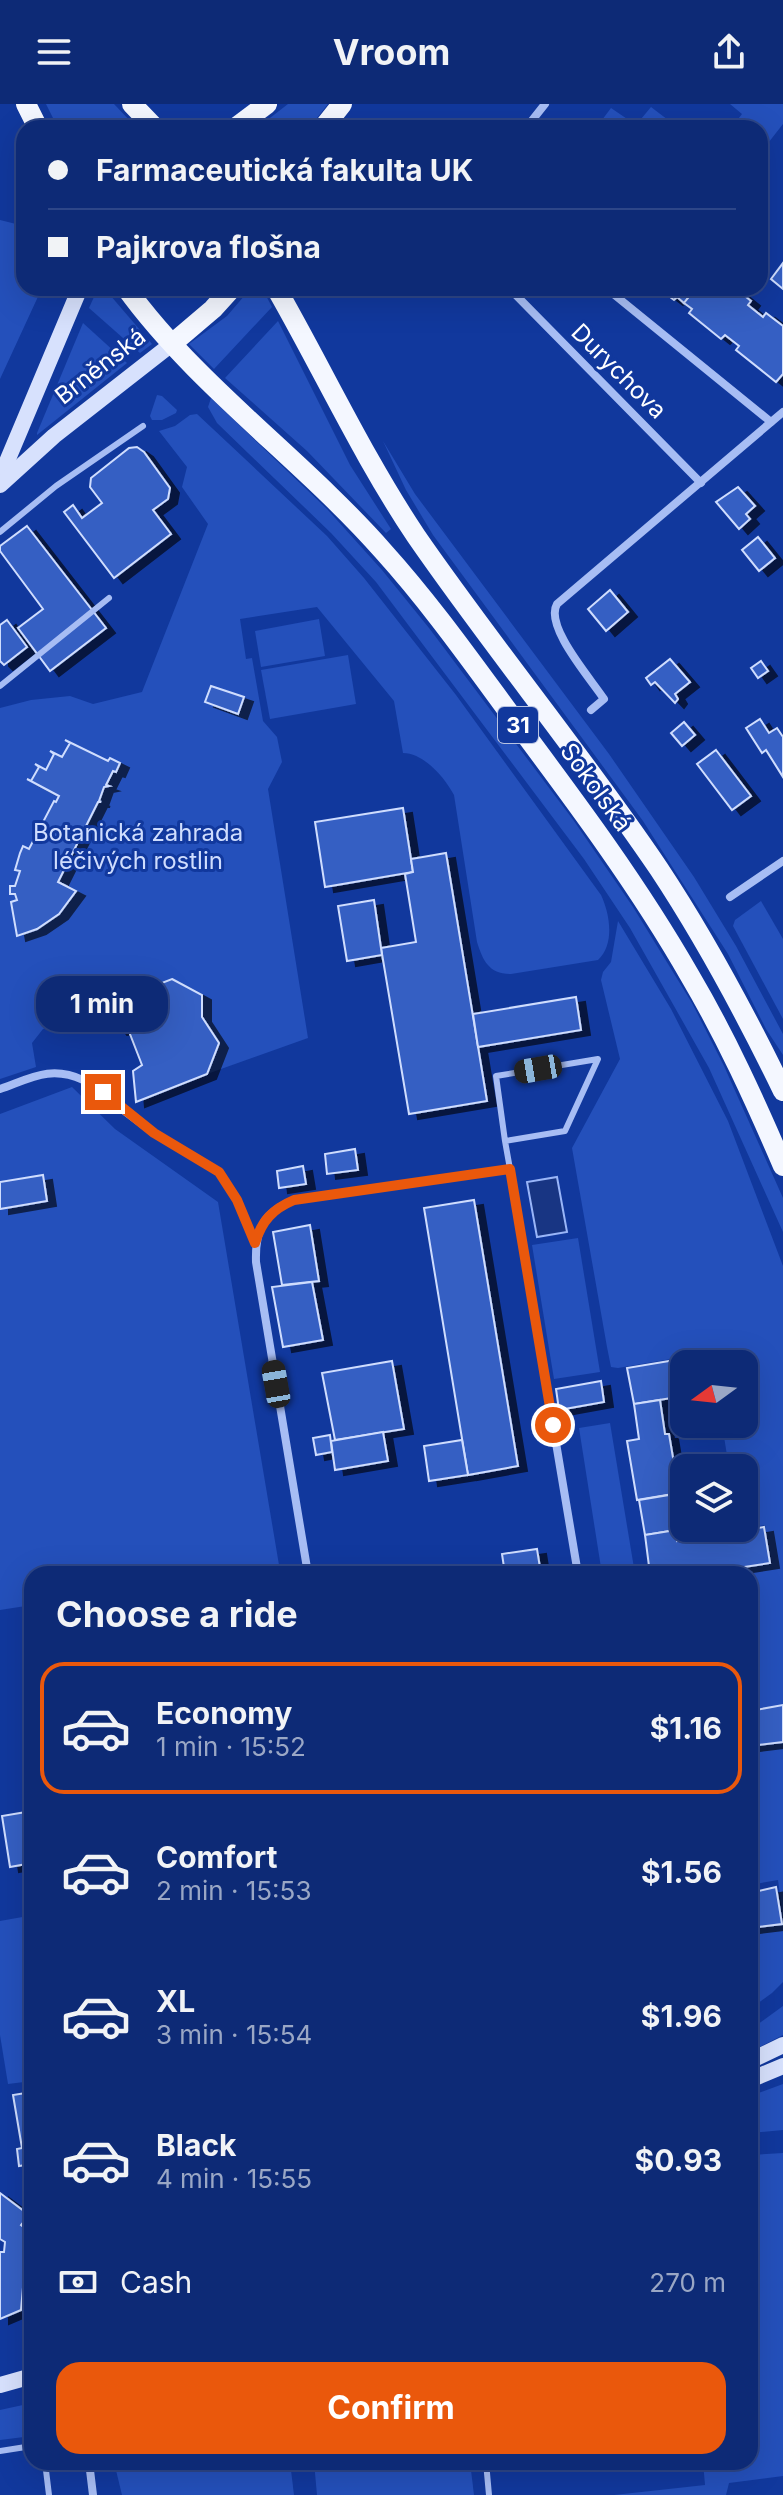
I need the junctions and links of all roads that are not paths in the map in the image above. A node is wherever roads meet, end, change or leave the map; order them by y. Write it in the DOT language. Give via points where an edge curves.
graph roads {
  1 [pos="132,104"];
  2 [pos="267,104"];
  3 [pos="342,104"];
  4 [pos="545,104"];
  5 [pos="147,120"];
  6 [pos="246,120"];
  7 [pos="329,120"];
  8 [pos="532,120"];
  9 [pos="77,296"];
  10 [pos="133,296"];
  11 [pos="225,296"];
  12 [pos="280,296"];
  13 [pos="517,296"];
  14 [pos="616,296"];
  15 [pos="173,343"];
  16 [pos="783,412"];
  17 [pos="771,422"];
  18 [pos="143,426"];
  19 [pos="0,478"];
  20 [pos="701,483"];
  21 [pos="0,485"];
  22 [pos="0,532"];
  23 [pos="109,598"];
  24 [pos="0,686"];
  25 [pos="591,710"];
  26 [pos="783,861"];
  27 [pos="730,897"];
  28 [pos="760,1043"];
  29 [pos="780,1063"];
  30 [pos="0,1089"];
  31 [pos="783,1091"];
  32 [pos="505,1141"];
  33 [pos="783,1166"];
  34 [pos="510,1169"];
  35 [pos="255,1243"];
  36 [pos="307,1566"];
  37 [pos="577,1566"];
  38 [pos="783,2045"];
  39 [pos="758,2057"];
  40 [pos="783,2066"];
  41 [pos="758,2077"];
  42 [pos="24,2378"];
  43 [pos="0,2385"];
  44 [pos="24,2447"];
  45 [pos="0,2451"];
  46 [pos="46,2470"];
  47 [pos="90,2470"];
  48 [pos="487,2470"];
  49 [pos="49,2495"];
  50 [pos="93,2495"];
  51 [pos="489,2495"];
  1 -- 5 [label="main road"];
  2 -- 6 [label="main road"];
  3 -- 7 [label="main road"];
  4 -- 8 [label="street"];
  9 -- 19 [label="street, Brněnská"];
  10 -- 15 [label="main road, 31"];
  11 -- 15 [label="main road, Brněnská"];
  12 -- 28 [label="main road, Sokolská / 31" via="408,524 658,869"];
  13 -- 20 [label="street, Durychova"];
  14 -- 17 [label="street, Durychova"];
  15 -- 21 [label="street, Brněnská"];
  15 -- 33 [label="main road, Sokolská / 31" via="384,552 568,791 690,975"];
  16 -- 17 [label="street"];
  17 -- 20 [label="street, Sokolská"];
  18 -- 22 [label="lane"];
  20 -- 25 [label="street, Sokolská" via="553,609 561,637 604,699"];
  23 -- 24 [label="lane"];
  26 -- 27 [label="street"];
  28 -- 29 [label="lane"];
  28 -- 31 [label="main road, Sokolská / 31"];
  30 -- 35 [label="street" via="49,1072 83,1080 154,1133 219,1172"];
  32 -- 32 [label="lane" via="565,1131 598,1059 496,1076"];
  32 -- 34 [label="lane"];
  34 -- 35 [label="street" via="294,1200 266,1218"];
  34 -- 37 [label="street"];
  35 -- 36 [label="street"];
  38 -- 39 [label="street"];
  40 -- 41 [label="street"];
  42 -- 43 [label="street"];
  44 -- 45 [label="lane"];
  46 -- 49 [label="lane"];
  47 -- 50 [label="street"];
  48 -- 51 [label="lane"];
}
